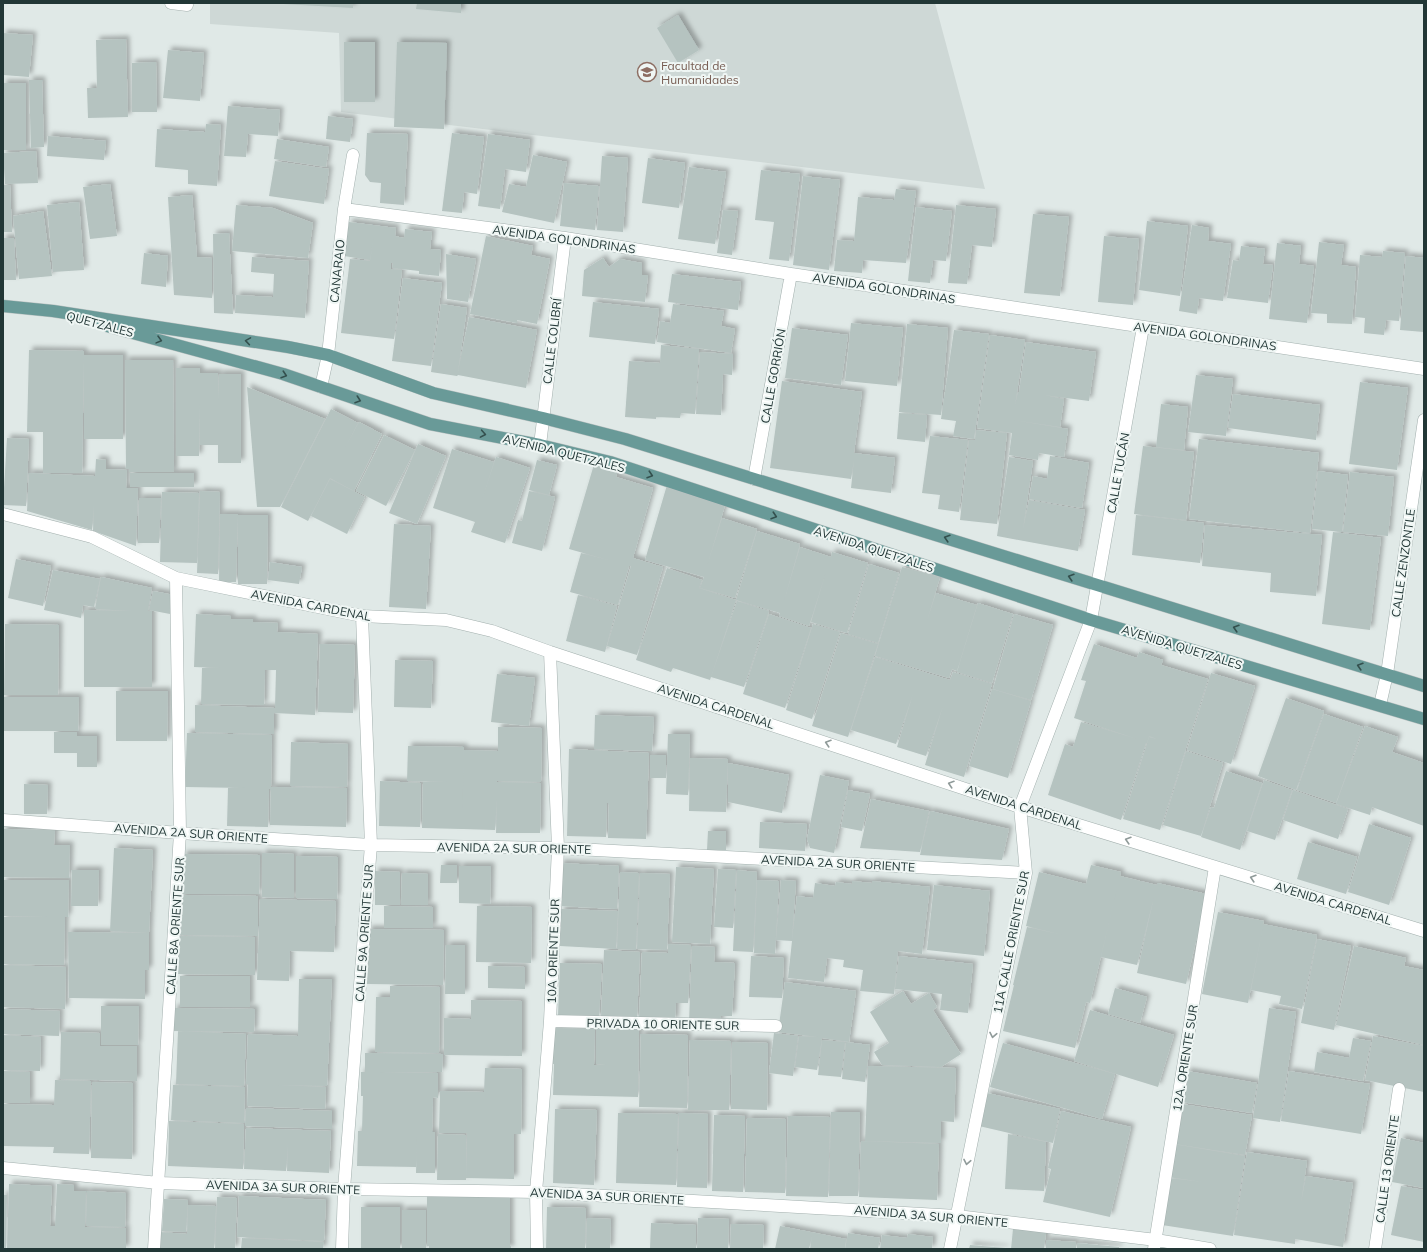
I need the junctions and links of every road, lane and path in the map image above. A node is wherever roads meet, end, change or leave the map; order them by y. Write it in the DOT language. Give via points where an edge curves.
graph roads {
  1 [pos="171,3"];
  2 [pos="187,5"];
  3 [pos="353,155"];
  4 [pos="344,209"];
  5 [pos="565,238"];
  6 [pos="791,274"];
  7 [pos="3,306"];
  8 [pos="53,312"];
  9 [pos="1143,327"];
  10 [pos="328,355"];
  11 [pos="1424,369"];
  12 [pos="321,388"];
  13 [pos="543,418"];
  14 [pos="1424,420"];
  15 [pos="540,445"];
  16 [pos="754,479"];
  17 [pos="3,514"];
  18 [pos="176,578"];
  19 [pos="1098,585"];
  20 [pos="362,616"];
  21 [pos="1091,620"];
  22 [pos="550,652"];
  23 [pos="1387,674"];
  24 [pos="1424,686"];
  25 [pos="1380,705"];
  26 [pos="1424,718"];
  27 [pos="1020,807"];
  28 [pos="3,820"];
  29 [pos="180,833"];
  30 [pos="371,845"];
  31 [pos="558,848"];
  32 [pos="1215,867"];
  33 [pos="1026,873"];
  34 [pos="1424,931"];
  35 [pos="550,1021"];
  36 [pos="776,1026"];
  37 [pos="1398,1089"];
  38 [pos="3,1168"];
  39 [pos="159,1183"];
  40 [pos="344,1189"];
  41 [pos="536,1192"];
  42 [pos="956,1216"];
  43 [pos="1155,1244"];
  44 [pos="154,1249"];
  45 [pos="342,1249"];
  46 [pos="537,1249"];
  47 [pos="950,1249"];
  48 [pos="1210,1249"];
  49 [pos="1375,1249"];
  1 -- 2 [label="street"];
  3 -- 4 [label="street, CANARAIO"];
  4 -- 5 [label="street, AVENIDA GOLONDRINAS"];
  4 -- 10 [label="street, CANARAIO"];
  5 -- 6 [label="street, AVENIDA GOLONDRINAS"];
  5 -- 13 [label="street, CALLE COLIBRÍ"];
  6 -- 9 [label="street, AVENIDA GOLONDRINAS"];
  6 -- 16 [label="street, CALLE GORRIÓN"];
  7 -- 8 [label="main road"];
  10 -- 8 [label="main road, QUETZALES, one-way"];
  8 -- 12 [label="main road, QUETZALES, one-way" via="283,374"];
  9 -- 11 [label="street, AVENIDA GOLONDRINAS"];
  9 -- 19 [label="street, CALLE TUCÁN"];
  10 -- 12 [label="street, CANARAIO"];
  10 -- 13 [label="main road" via="433,393"];
  12 -- 15 [label="main road, AVENIDA QUETZALES, one-way" via="430,424"];
  13 -- 15 [label="street, CALLE COLIBRÍ"];
  13 -- 16 [label="main road" via="625,439"];
  14 -- 23 [label="street, CALLE ZENZONTLE"];
  15 -- 21 [label="main road, AVENIDA QUETZALES, one-way" via="610,462"];
  19 -- 16 [label="main road, one-way"];
  17 -- 18 [label="street, AVENIDA CARDENAL" via="92,537"];
  18 -- 20 [label="street, AVENIDA CARDENAL"];
  18 -- 29 [label="street, CALLE 8A ORIENTE SUR"];
  19 -- 21 [label="street, CALLE TUCÁN"];
  23 -- 19 [label="main road, one-way"];
  20 -- 22 [label="street, AVENIDA CARDENAL" via="446,620 492,631"];
  20 -- 30 [label="street, CALLE 9A ORIENTE SUR"];
  21 -- 25 [label="main road, AVENIDA QUETZALES"];
  21 -- 27 [label="street, 11A CALLE ORIENTE SUR"];
  27 -- 22 [label="street, AVENIDA CARDENAL, one-way"];
  22 -- 31 [label="street, 10A ORIENTE SUR"];
  23 -- 24 [label="main road"];
  23 -- 25 [label="street, CALLE ZENZONTLE"];
  25 -- 26 [label="main road, AVENIDA QUETZALES"];
  32 -- 27 [label="street, AVENIDA CARDENAL, one-way"];
  27 -- 33 [label="street, 11A CALLE ORIENTE SUR"];
  28 -- 29 [label="street, AVENIDA 2A SUR ORIENTE"];
  29 -- 30 [label="street, AVENIDA 2A SUR ORIENTE"];
  29 -- 39 [label="street, CALLE 8A ORIENTE SUR"];
  30 -- 31 [label="street, AVENIDA 2A SUR ORIENTE"];
  30 -- 40 [label="street, CALLE 9A ORIENTE SUR"];
  31 -- 33 [label="street, AVENIDA 2A SUR ORIENTE"];
  31 -- 35 [label="street, 10A ORIENTE SUR"];
  34 -- 32 [label="street, AVENIDA CARDENAL, one-way"];
  32 -- 43 [label="street, 12A. ORIENTE SUR"];
  33 -- 42 [label="street, 11A CALLE ORIENTE SUR, one-way"];
  35 -- 36 [label="street, PRIVADA 10 ORIENTE SUR"];
  35 -- 41 [label="street, 10A ORIENTE SUR"];
  37 -- 49 [label="street, CALLE 13 ORIENTE"];
  38 -- 39 [label="street, AVENIDA 3A SUR ORIENTE"];
  39 -- 40 [label="street, AVENIDA 3A SUR ORIENTE"];
  39 -- 44 [label="street, CALLE 8A ORIENTE SUR"];
  40 -- 41 [label="street, AVENIDA 3A SUR ORIENTE"];
  40 -- 45 [label="street, CALLE 9A ORIENTE SUR"];
  41 -- 42 [label="street, AVENIDA 3A SUR ORIENTE"];
  41 -- 46 [label="street, 10A ORIENTE SUR"];
  42 -- 43 [label="street, AVENIDA 3A SUR ORIENTE"];
  42 -- 47 [label="street, 11A CALLE ORIENTE SUR"];
  43 -- 48 [label="street, AVENIDA 3A SUR ORIENTE"];
}
